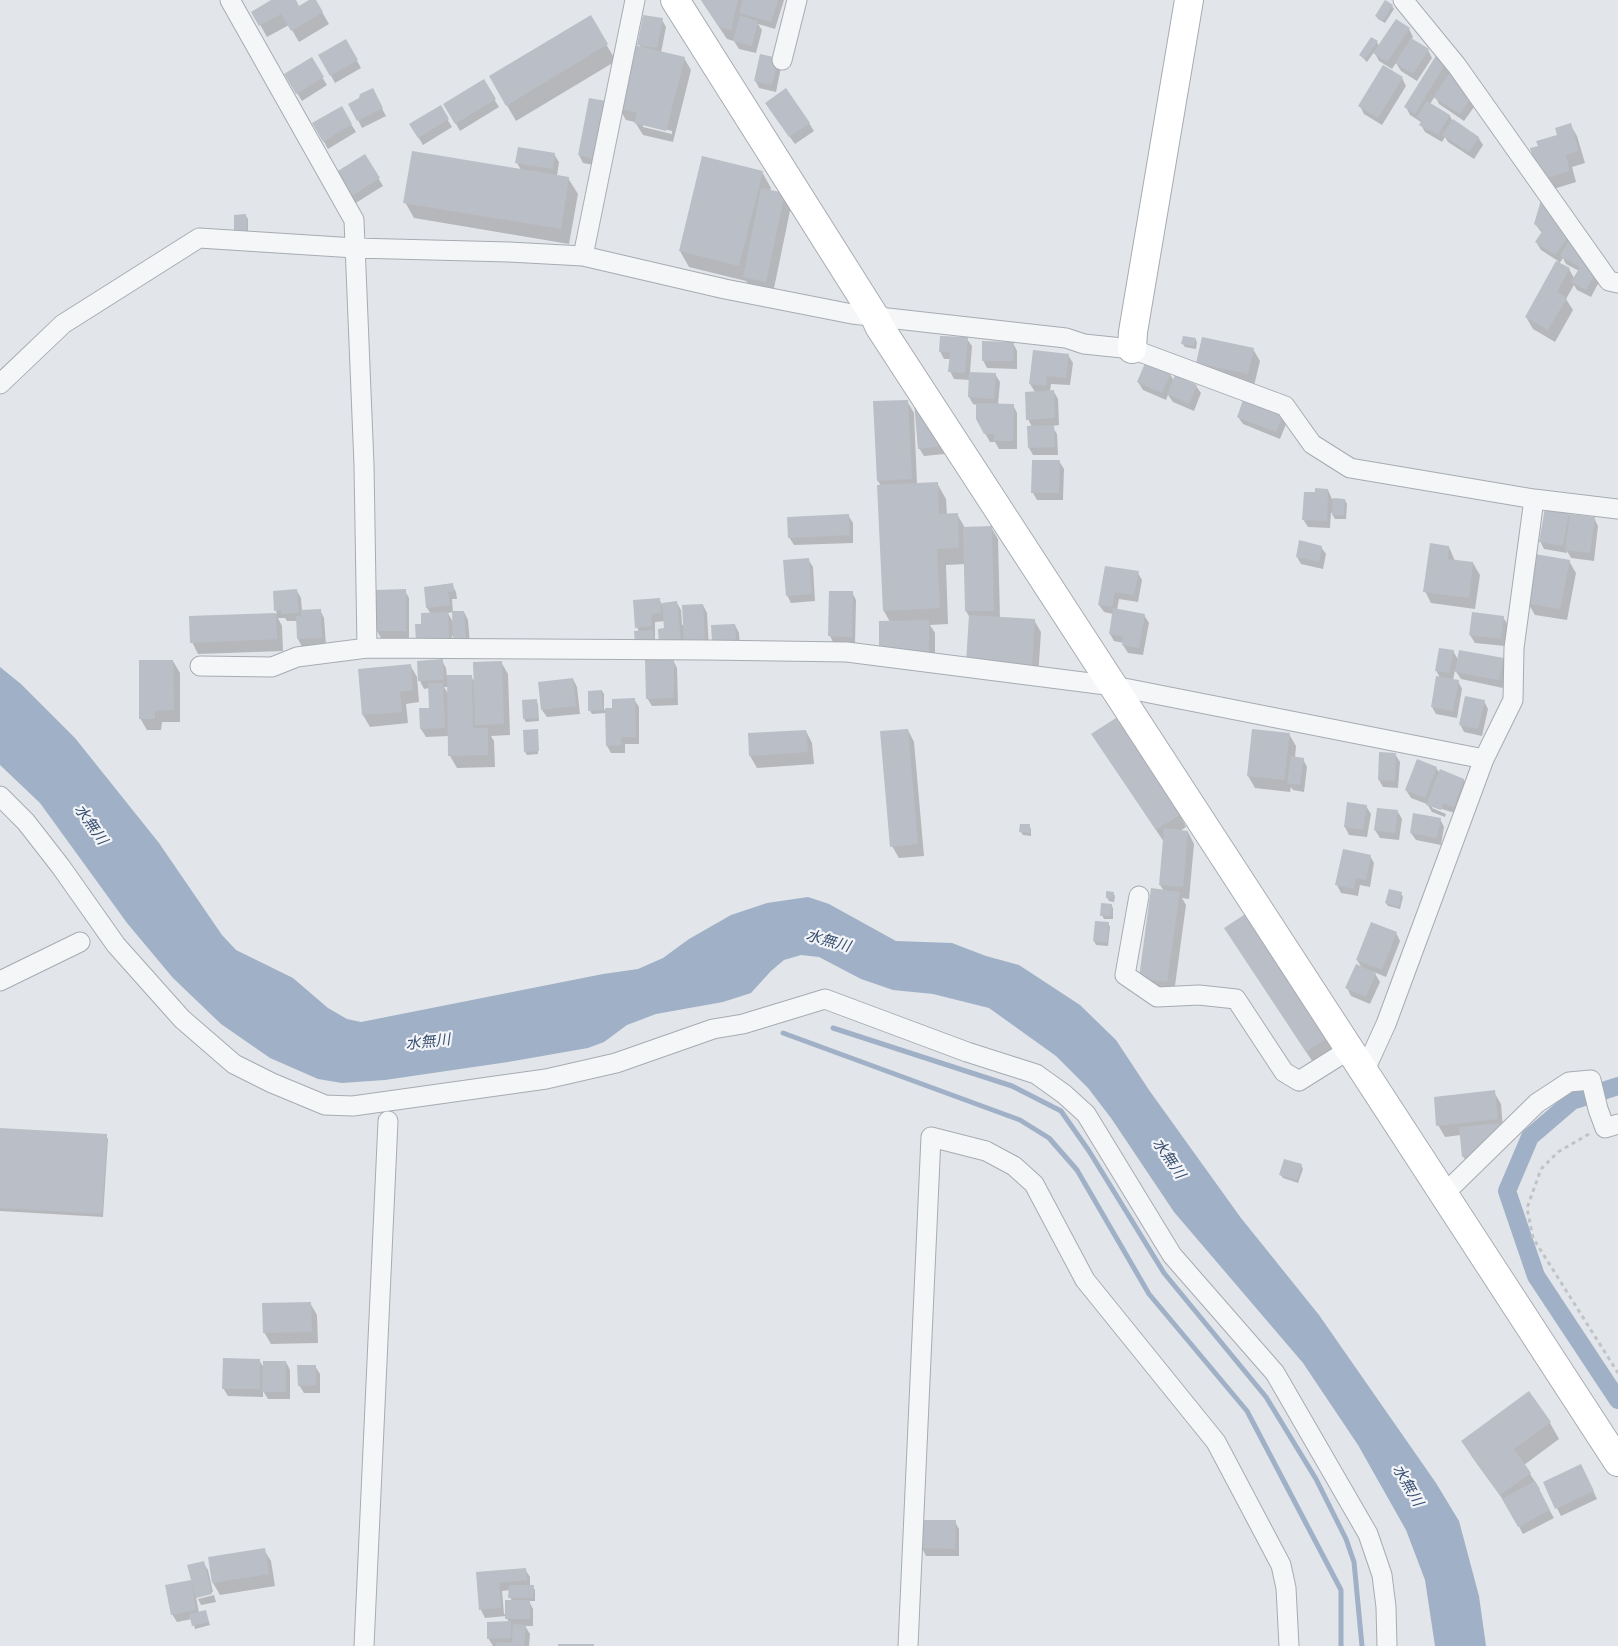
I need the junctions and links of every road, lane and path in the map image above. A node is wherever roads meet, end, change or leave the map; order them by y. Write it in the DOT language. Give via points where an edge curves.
graph roads {
  1 [pos="230,0"];
  2 [pos="635,0"];
  3 [pos="674,0"];
  4 [pos="797,0"];
  5 [pos="1189,0"];
  6 [pos="1403,0"];
  7 [pos="782,60"];
  8 [pos="355,248"];
  9 [pos="583,256"];
  10 [pos="1618,283"];
  11 [pos="875,317"];
  12 [pos="1132,349"];
  13 [pos="0,384"];
  14 [pos="1534,499"];
  15 [pos="1618,509"];
  16 [pos="367,648"];
  17 [pos="200,666"];
  18 [pos="1114,686"];
  19 [pos="1484,759"];
  20 [pos="0,796"];
  21 [pos="1139,896"];
  22 [pos="80,942"];
  23 [pos="0,981"];
  24 [pos="1350,1049"];
  25 [pos="1364,1072"];
  26 [pos="388,1121"];
  27 [pos="1612,1126"];
  28 [pos="1444,1194"];
  29 [pos="1618,1373"];
  30 [pos="1618,1462"];
  31 [pos="364,1646"];
  32 [pos="908,1646"];
  33 [pos="1289,1646"];
  34 [pos="1387,1646"];
  1 -- 8 [label="street" via="354,220"];
  2 -- 9 [label="street"];
  3 -- 11 [label="street"];
  4 -- 7 [label="street"];
  5 -- 12 [label="street"];
  6 -- 10 [label="street" via="1457,66 1609,281"];
  8 -- 9 [label="street"];
  8 -- 13 [label="street" via="199,238 63,324"];
  8 -- 16 [label="street"];
  9 -- 11 [label="street" via="725,289"];
  11 -- 12 [label="street" via="1066,338 1084,344"];
  11 -- 18 [label="street"];
  12 -- 14 [label="street" via="1285,406 1312,444 1350,468"];
  14 -- 15 [label="street"];
  14 -- 19 [label="street" via="1514,648 1513,700"];
  16 -- 17 [label="street" via="297,658 272,667"];
  16 -- 18 [label="street" via="847,652"];
  18 -- 19 [label="street"];
  18 -- 24 [label="street"];
  19 -- 25 [label="street" via="1386,1024"];
  20 -- 34 [label="street" via="55,859 116,945 182,1019 234,1064 325,1105 353,1106 546,1079 616,1063 713,1029 743,1024 826,999 1036,1074 1086,1114 1172,1255 1275,1373 1368,1534 1382,1575"];
  21 -- 24 [label="street" via="1125,975 1157,997 1199,995 1236,999 1284,1072 1299,1081"];
  22 -- 23 [label="street"];
  24 -- 25 [label="street"];
  25 -- 28 [label="street"];
  26 -- 31 [label="street"];
  27 -- 28 [label="street" via="1598,1109 1591,1080 1569,1082 1537,1103"];
  27 -- 29 [label="path" via="1594,1131 1558,1152 1541,1169 1527,1208 1533,1238"];
  28 -- 30 [label="street"];
  32 -- 33 [label="street" via="931,1137 986,1151 1014,1166 1034,1184 1085,1280 1216,1442 1281,1565 1286,1588"];
}
